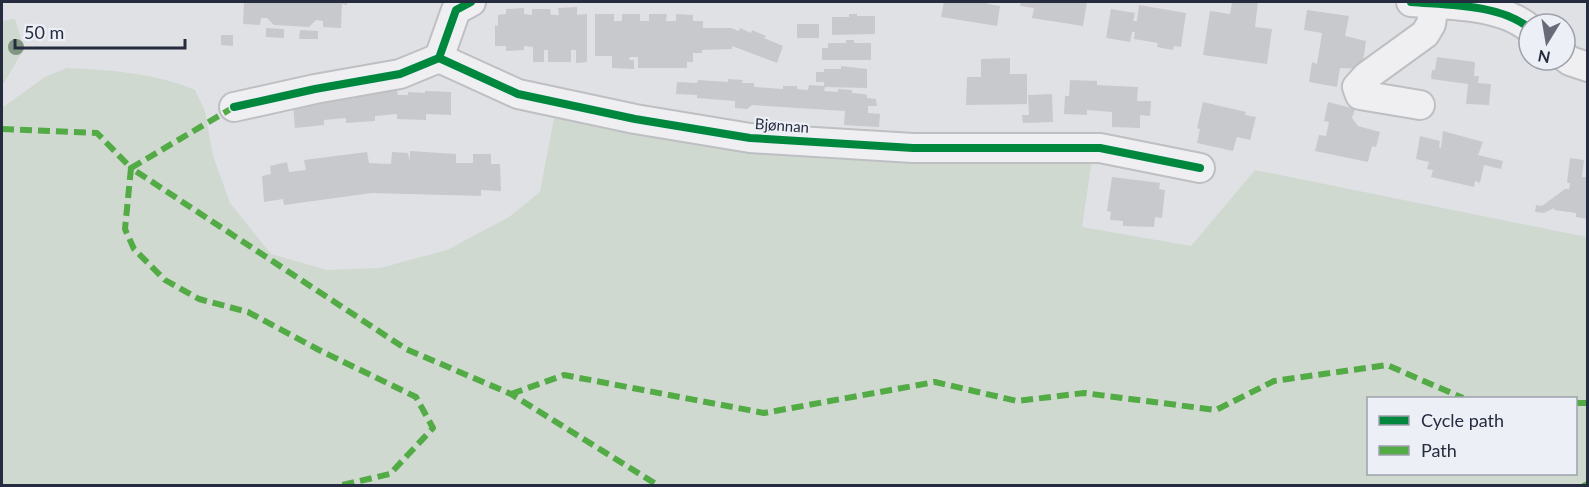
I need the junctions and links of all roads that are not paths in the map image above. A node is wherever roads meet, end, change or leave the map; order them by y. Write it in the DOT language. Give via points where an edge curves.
graph roads {
  1 [pos="471,2"];
  2 [pos="1423,3"];
  3 [pos="1517,19"];
  4 [pos="439,58"];
  5 [pos="1420,105"];
  6 [pos="234,107"];
  7 [pos="1200,168"];
  1 -- 4 [label="street" via="456,10"];
  2 -- 3 [label="street" via="1495,11"];
  2 -- 5 [label="street" via="1431,24 1425,34 1357,87 1360,95"];
  4 -- 6 [label="street" via="400,74"];
  4 -- 7 [label="street, Bjønnan" via="519,94 750,138 913,148 1100,148"];
}
